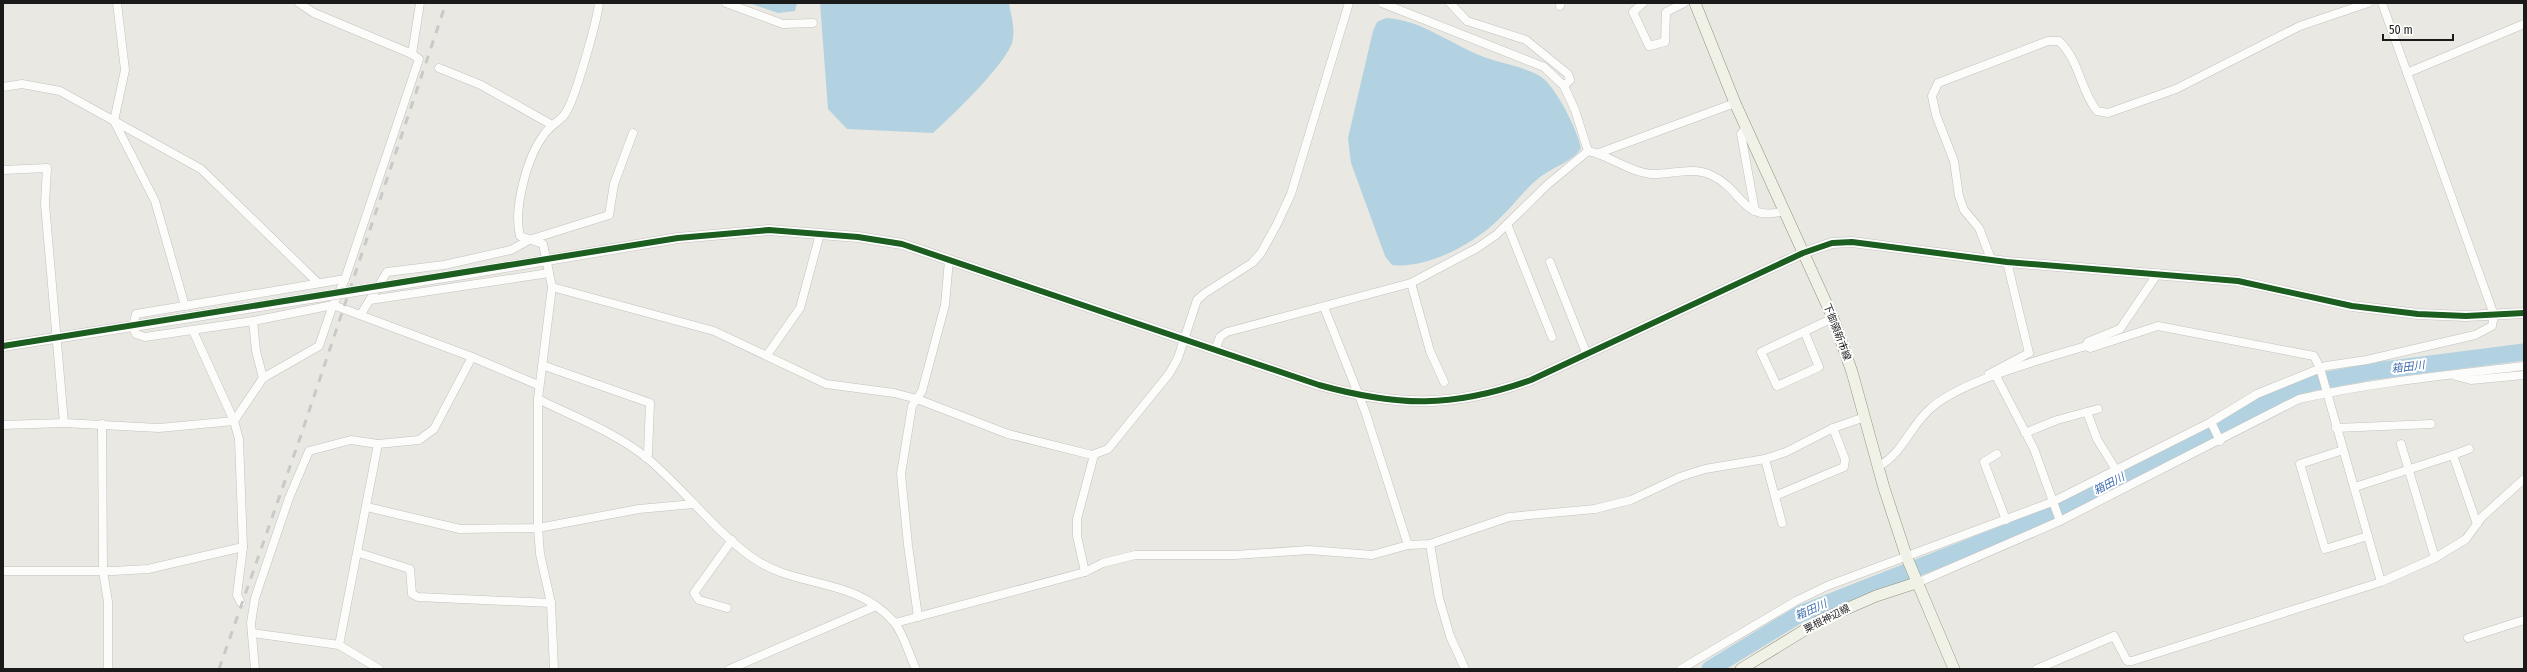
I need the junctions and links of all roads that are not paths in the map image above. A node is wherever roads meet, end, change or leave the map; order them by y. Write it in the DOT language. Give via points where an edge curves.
graph roads {
  1 [pos="117,3"];
  2 [pos="299,3"];
  3 [pos="420,3"];
  4 [pos="599,3"];
  5 [pos="726,3"];
  6 [pos="1349,3"];
  7 [pos="1382,3"];
  8 [pos="1450,3"];
  9 [pos="1643,3"];
  10 [pos="1684,3"];
  11 [pos="1695,3"];
  12 [pos="2368,3"];
  13 [pos="2382,3"];
  14 [pos="813,23"];
  15 [pos="2524,24"];
  16 [pos="412,54"];
  17 [pos="439,68"];
  18 [pos="2407,73"];
  19 [pos="3,86"];
  20 [pos="1564,86"];
  21 [pos="1735,103"];
  22 [pos="114,121"];
  23 [pos="552,125"];
  24 [pos="1746,128"];
  25 [pos="632,134"];
  26 [pos="1588,151"];
  27 [pos="1598,153"];
  28 [pos="3,170"];
  29 [pos="1755,211"];
  30 [pos="1784,211"];
  31 [pos="1507,224"];
  32 [pos="820,234"];
  33 [pos="529,240"];
  34 [pos="1803,253"];
  35 [pos="1991,259"];
  36 [pos="949,260"];
  37 [pos="547,261"];
  38 [pos="1550,262"];
  39 [pos="2007,262"];
  40 [pos="549,273"];
  41 [pos="2158,273"];
  42 [pos="345,279"];
  43 [pos="318,283"];
  44 [pos="1411,283"];
  45 [pos="552,287"];
  46 [pos="370,300"];
  47 [pos="333,305"];
  48 [pos="185,306"];
  49 [pos="1324,307"];
  50 [pos="2524,313"];
  51 [pos="361,314"];
  52 [pos="2494,315"];
  53 [pos="1833,318"];
  54 [pos="253,321"];
  55 [pos="132,326"];
  56 [pos="193,331"];
  57 [pos="1804,333"];
  58 [pos="1552,336"];
  59 [pos="56,338"];
  60 [pos="1184,338"];
  61 [pos="3,346"];
  62 [pos="2086,346"];
  63 [pos="1215,350"];
  64 [pos="767,355"];
  65 [pos="1587,355"];
  66 [pos="472,357"];
  67 [pos="542,365"];
  68 [pos="2524,366"];
  69 [pos="2320,368"];
  70 [pos="2450,375"];
  71 [pos="2524,375"];
  72 [pos="1992,377"];
  73 [pos="263,378"];
  74 [pos="1444,382"];
  75 [pos="538,385"];
  76 [pos="2327,393"];
  77 [pos="1360,397"];
  78 [pos="538,399"];
  79 [pos="917,399"];
  80 [pos="2098,409"];
  81 [pos="2087,412"];
  82 [pos="1865,417"];
  83 [pos="234,421"];
  84 [pos="2211,422"];
  85 [pos="64,423"];
  86 [pos="102,424"];
  87 [pos="2431,424"];
  88 [pos="3,425"];
  89 [pos="1833,428"];
  90 [pos="2336,428"];
  91 [pos="2025,433"];
  92 [pos="2220,441"];
  93 [pos="378,444"];
  94 [pos="2401,444"];
  95 [pos="2469,449"];
  96 [pos="2343,450"];
  97 [pos="1997,454"];
  98 [pos="1094,455"];
  99 [pos="2453,455"];
  100 [pos="646,458"];
  101 [pos="1765,459"];
  102 [pos="1878,466"];
  103 [pos="2408,468"];
  104 [pos="2116,470"];
  105 [pos="2524,479"];
  106 [pos="2355,487"];
  107 [pos="1775,496"];
  108 [pos="2052,502"];
  109 [pos="694,504"];
  110 [pos="367,507"];
  111 [pos="2006,520"];
  112 [pos="2060,521"];
  113 [pos="1782,523"];
  114 [pos="2477,524"];
  115 [pos="538,528"];
  116 [pos="2368,536"];
  117 [pos="732,540"];
  118 [pos="1430,544"];
  119 [pos="1408,545"];
  120 [pos="243,547"];
  121 [pos="358,553"];
  122 [pos="2435,558"];
  123 [pos="1908,559"];
  124 [pos="3,571"];
  125 [pos="104,571"];
  126 [pos="1085,572"];
  127 [pos="1917,579"];
  128 [pos="2381,582"];
  129 [pos="241,603"];
  130 [pos="551,603"];
  131 [pos="876,606"];
  132 [pos="727,608"];
  133 [pos="918,617"];
  134 [pos="2524,620"];
  135 [pos="895,623"];
  136 [pos="252,633"];
  137 [pos="2468,638"];
  138 [pos="339,644"];
  139 [pos="108,669"];
  140 [pos="255,669"];
  141 [pos="379,669"];
  142 [pos="554,669"];
  143 [pos="730,669"];
  144 [pos="916,669"];
  145 [pos="1465,669"];
  146 [pos="1681,669"];
  147 [pos="1741,669"];
  148 [pos="1954,669"];
  149 [pos="2037,669"];
  1 -- 22 [label="street" via="124,70"];
  2 -- 16 [label="street" via="314,13"];
  3 -- 16 [label="street"];
  4 -- 23 [label="street" via="569,105 564,115"];
  5 -- 14 [label="street" via="783,24"];
  6 -- 60 [label="street" via="1291,194 1278,224 1252,263 1197,300"];
  7 -- 20 [label="street" via="1530,60 1544,67"];
  8 -- 20 [label="street" via="1467,21 1526,40 1568,74 1570,80"];
  9 -- 10 [label="street" via="1633,12 1649,46 1665,42 1666,12"];
  11 -- 21 [label="main road, 下御領新市線"];
  12 -- 35 [label="street" via="2300,26 2176,88 2108,112 2097,111 2092,106 2078,68 2059,41 2048,41 1938,83 1932,96 1936,115 1954,161 1959,196 1964,210 1979,228"];
  13 -- 18 [label="street"];
  15 -- 18 [label="street"];
  16 -- 42 [label="street" via="419,59"];
  17 -- 23 [label="street" via="481,85"];
  18 -- 52 [label="street"];
  19 -- 22 [label="street" via="22,84 60,91"];
  20 -- 26 [label="street" via="1575,110"];
  21 -- 24 [label="main road, 下御領新市線"];
  21 -- 27 [label="street"];
  22 -- 43 [label="street" via="202,169"];
  22 -- 48 [label="street" via="155,201"];
  23 -- 33 [label="street" via="532,154 521,197 518,230 520,236"];
  24 -- 29 [label="street" via="1741,134"];
  24 -- 30 [label="main road, 下御領新市線"];
  25 -- 33 [label="street" via="614,184 609,215"];
  26 -- 27 [label="street"];
  26 -- 31 [label="street" via="1547,185"];
  27 -- 29 [label="street" via="1650,174 1684,171 1710,174 1723,181 1748,209"];
  28 -- 59 [label="street" via="47,168 45,204"];
  29 -- 30 [label="street" via="1769,215"];
  30 -- 34 [label="main road, 下御領新市線"];
  31 -- 44 [label="street" via="1477,248"];
  31 -- 58 [label="street"];
  32 -- 36 [label="street" via="902,244"];
  32 -- 37 [label="street" via="769,230 686,238"];
  32 -- 64 [label="street" via="800,308"];
  33 -- 37 [label="street" via="543,244"];
  33 -- 46 [label="street" via="511,250 444,265 387,272"];
  34 -- 35 [label="street" via="1832,243 1852,242"];
  34 -- 53 [label="main road, 下御領新市線"];
  34 -- 65 [label="street"];
  35 -- 39 [label="street"];
  36 -- 60 [label="street"];
  36 -- 79 [label="street" via="944,305 922,391"];
  37 -- 40 [label="street"];
  37 -- 55 [label="street, bridge"];
  38 -- 65 [label="street"];
  39 -- 41 [label="street" via="2084,270"];
  39 -- 72 [label="street" via="2029,353 1988,374"];
  40 -- 45 [label="street"];
  40 -- 46 [label="street"];
  41 -- 52 [label="street" via="2238,281 2352,306 2411,313"];
  41 -- 62 [label="street" via="2120,329 2088,342"];
  42 -- 43 [label="street"];
  42 -- 47 [label="street"];
  43 -- 48 [label="street"];
  44 -- 49 [label="street"];
  44 -- 74 [label="street" via="1430,351"];
  45 -- 64 [label="street" via="698,326"];
  45 -- 67 [label="street"];
  46 -- 51 [label="street"];
  47 -- 51 [label="street"];
  47 -- 54 [label="street"];
  47 -- 73 [label="street" via="319,346"];
  48 -- 55 [label="street" via="136,314"];
  49 -- 63 [label="street" via="1227,332 1220,337"];
  49 -- 77 [label="street"];
  50 -- 52 [label="street"];
  51 -- 66 [label="street"];
  52 -- 69 [label="street" via="2492,326 2475,334"];
  53 -- 57 [label="street"];
  53 -- 82 [label="main road, 下御領新市線"];
  54 -- 56 [label="street"];
  54 -- 73 [label="street" via="256,351"];
  55 -- 56 [label="street" via="136,334 145,337"];
  55 -- 59 [label="street"];
  56 -- 83 [label="street"];
  57 -- 57 [label="street" via="1761,352 1777,386 1820,367"];
  59 -- 61 [label="street"];
  59 -- 85 [label="street"];
  60 -- 63 [label="street"];
  60 -- 98 [label="street" via="1178,358 1169,374 1108,448"];
  62 -- 69 [label="street" via="2090,348 2158,326 2314,356"];
  62 -- 72 [label="street"];
  63 -- 77 [label="street"];
  64 -- 79 [label="street" via="808,378 826,384 894,393"];
  65 -- 77 [label="street" via="1531,380 1501,391 1470,398 1436,403"];
  66 -- 75 [label="street"];
  66 -- 93 [label="street" via="434,429 420,440"];
  67 -- 75 [label="street"];
  67 -- 100 [label="street" via="650,403"];
  68 -- 70 [label="street"];
  69 -- 76 [label="street"];
  69 -- 84 [label="street" via="2257,394"];
  70 -- 71 [label="street" via="2471,380"];
  70 -- 76 [label="street"];
  72 -- 91 [label="street"];
  72 -- 102 [label="street" via="1958,391 1930,408 1896,455"];
  73 -- 83 [label="street"];
  75 -- 78 [label="street"];
  76 -- 90 [label="street"];
  76 -- 92 [label="street" via="2299,399"];
  77 -- 119 [label="street"];
  78 -- 100 [label="street" via="609,433"];
  78 -- 115 [label="street"];
  79 -- 98 [label="street" via="1008,434"];
  79 -- 133 [label="street" via="912,406 901,474"];
  80 -- 81 [label="street"];
  81 -- 91 [label="street" via="2057,420"];
  81 -- 104 [label="street" via="2096,439"];
  82 -- 89 [label="street"];
  82 -- 102 [label="main road, 下御領新市線"];
  83 -- 86 [label="street" via="159,428"];
  83 -- 120 [label="street" via="239,439"];
  84 -- 92 [label="street"];
  84 -- 104 [label="street"];
  85 -- 86 [label="street"];
  85 -- 88 [label="street"];
  86 -- 125 [label="street"];
  87 -- 90 [label="street"];
  89 -- 101 [label="street" via="1786,452"];
  89 -- 107 [label="street" via="1845,459 1844,467"];
  90 -- 96 [label="street"];
  91 -- 108 [label="street" via="2034,449"];
  92 -- 112 [label="street"];
  93 -- 110 [label="street"];
  93 -- 136 [label="street" via="351,440 309,451 255,598"];
  94 -- 103 [label="street"];
  95 -- 99 [label="street"];
  96 -- 106 [label="street"];
  96 -- 116 [label="street" via="2300,464 2325,549"];
  97 -- 111 [label="street" via="1984,462"];
  98 -- 126 [label="street" via="1077,519 1077,536"];
  99 -- 103 [label="street"];
  99 -- 114 [label="street"];
  100 -- 109 [label="street"];
  101 -- 107 [label="street"];
  101 -- 118 [label="street" via="1705,469 1680,477 1631,500 1595,509 1509,517"];
  102 -- 123 [label="main road, 下御領新市線"];
  103 -- 106 [label="street"];
  103 -- 122 [label="street"];
  104 -- 108 [label="street"];
  105 -- 114 [label="street"];
  106 -- 116 [label="street"];
  107 -- 113 [label="street"];
  108 -- 111 [label="street"];
  108 -- 112 [label="street"];
  109 -- 115 [label="street" via="639,509"];
  109 -- 117 [label="street"];
  110 -- 115 [label="street" via="460,529"];
  110 -- 121 [label="street"];
  111 -- 123 [label="street"];
  112 -- 127 [label="street"];
  114 -- 122 [label="street" via="2466,539"];
  115 -- 130 [label="street" via="540,554"];
  116 -- 128 [label="street"];
  117 -- 131 [label="street" via="751,556 786,574 839,587 859,595"];
  117 -- 132 [label="street" via="694,593 699,600"];
  118 -- 119 [label="street"];
  118 -- 145 [label="street" via="1439,598 1450,636"];
  119 -- 126 [label="street" via="1372,556 1309,550 1135,555 1103,562"];
  120 -- 125 [label="street" via="148,569"];
  120 -- 129 [label="street" via="237,595"];
  121 -- 130 [label="street" via="410,569 412,594 418,597"];
  121 -- 138 [label="street"];
  122 -- 128 [label="street"];
  123 -- 127 [label="main road, 下御領新市線"];
  123 -- 146 [label="street" via="1827,586 1796,601"];
  124 -- 125 [label="street"];
  125 -- 139 [label="street" via="108,602"];
  126 -- 133 [label="street"];
  127 -- 147 [label="main road, 粟根神辺線" via="1821,620"];
  127 -- 148 [label="main road, 下御領新市線"];
  128 -- 149 [label="street" via="2132,661 2127,661 2114,636"];
  130 -- 142 [label="street"];
  131 -- 135 [label="street"];
  131 -- 143 [label="street"];
  133 -- 135 [label="street"];
  134 -- 137 [label="street"];
  135 -- 144 [label="street"];
  136 -- 138 [label="street"];
  136 -- 140 [label="street"];
  138 -- 141 [label="street"];
}
